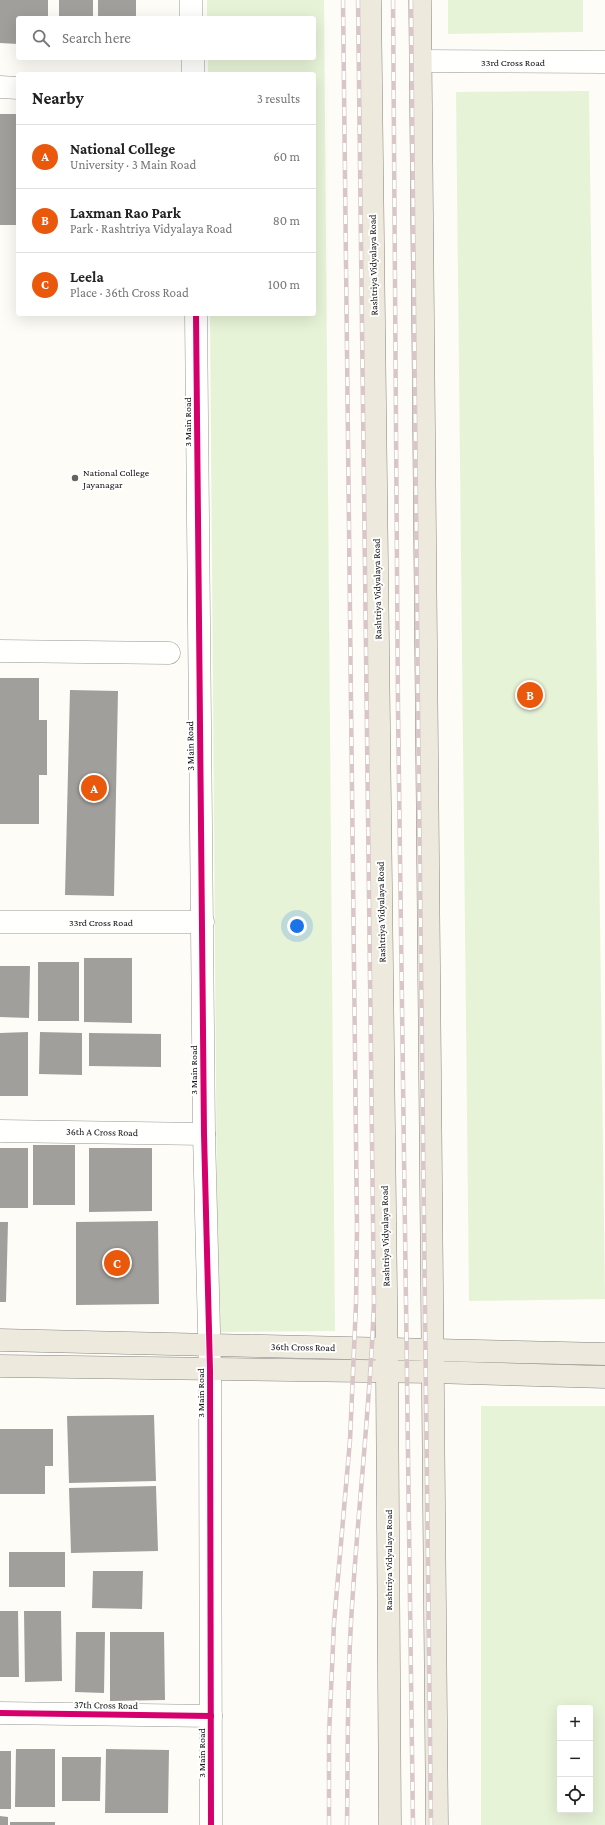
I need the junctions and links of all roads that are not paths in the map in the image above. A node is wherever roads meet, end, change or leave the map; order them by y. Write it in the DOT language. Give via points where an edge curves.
graph roads {
  1 [pos="191,0"];
  2 [pos="370,0"];
  3 [pos="420,0"];
  4 [pos="191,16"];
  5 [pos="193,60"];
  6 [pos="421,61"];
  7 [pos="605,62"];
  8 [pos="193,72"];
  9 [pos="0,87"];
  10 [pos="16,88"];
  11 [pos="196,316"];
  12 [pos="0,651"];
  13 [pos="169,654"];
  14 [pos="0,922"];
  15 [pos="203,922"];
  16 [pos="0,1131"];
  17 [pos="204,1134"];
  18 [pos="0,1340"];
  19 [pos="209,1345"];
  20 [pos="386,1349"];
  21 [pos="432,1350"];
  22 [pos="605,1354"];
  23 [pos="0,1366"];
  24 [pos="210,1370"];
  25 [pos="387,1372"];
  26 [pos="432,1372"];
  27 [pos="605,1377"];
  28 [pos="0,1713"];
  29 [pos="211,1716"];
  30 [pos="211,1825"];
  31 [pos="390,1825"];
  32 [pos="437,1825"];
  1 -- 4 [label="street"];
  2 -- 20 [label="main road, Rashtriya Vidyalaya Road"];
  3 -- 6 [label="main road"];
  5 -- 8 [label="street"];
  6 -- 7 [label="street, 33rd Cross Road"];
  6 -- 21 [label="main road"];
  9 -- 10 [label="street"];
  11 -- 15 [label="street, 3 Main Road"];
  12 -- 13 [label="street"];
  14 -- 15 [label="street, 33rd Cross Road"];
  15 -- 17 [label="street, 3 Main Road"];
  16 -- 17 [label="street, 36th A Cross Road"];
  17 -- 19 [label="street, 3 Main Road"];
  18 -- 19 [label="main road, 36th Cross Road"];
  19 -- 20 [label="main road, 36th Cross Road"];
  19 -- 24 [label="street, 3 Main Road"];
  20 -- 21 [label="main road, 36th Cross Road"];
  20 -- 25 [label="main road, Rashtriya Vidyalaya Road"];
  21 -- 22 [label="main road, 36th Cross Road"];
  21 -- 26 [label="main road"];
  23 -- 24 [label="main road"];
  24 -- 25 [label="main road"];
  24 -- 29 [label="street, 3 Main Road"];
  25 -- 26 [label="main road"];
  25 -- 31 [label="main road, Rashtriya Vidyalaya Road"];
  26 -- 27 [label="main road"];
  26 -- 32 [label="main road"];
  28 -- 29 [label="street, 37th Cross Road"];
  29 -- 30 [label="street, 3 Main Road"];
}
